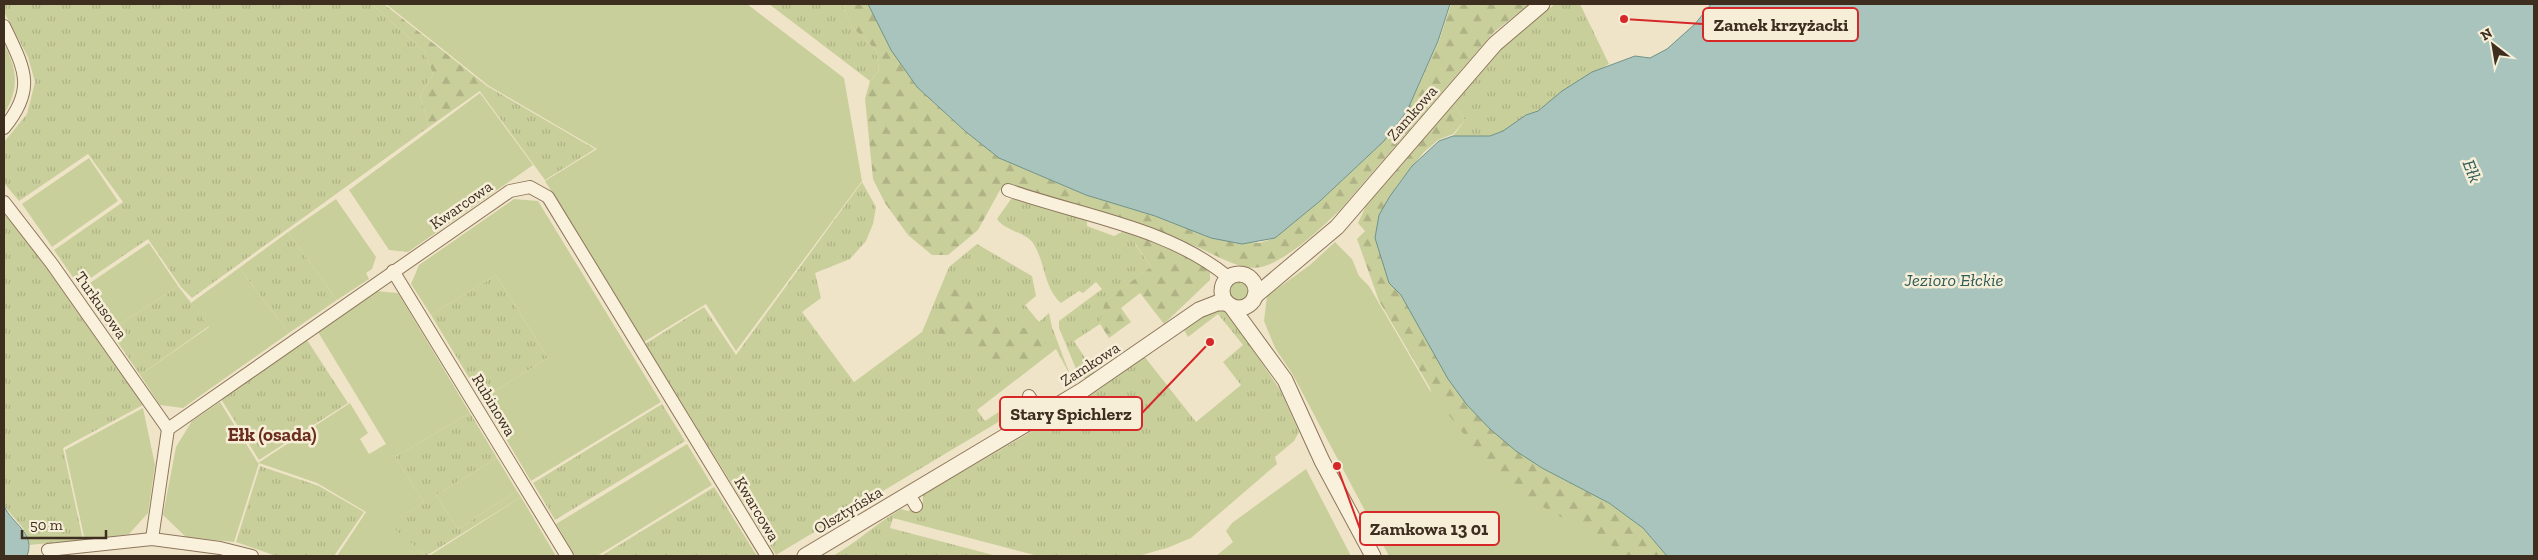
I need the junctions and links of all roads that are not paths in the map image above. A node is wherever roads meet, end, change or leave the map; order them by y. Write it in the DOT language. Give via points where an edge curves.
graph roads {
  1 [pos="1542,4"];
  2 [pos="4,26"];
  3 [pos="4,128"];
  4 [pos="1008,190"];
  5 [pos="4,202"];
  6 [pos="1313,248"];
  7 [pos="394,271"];
  8 [pos="1248,276"];
  9 [pos="1225,281"];
  10 [pos="1253,300"];
  11 [pos="1229,305"];
  12 [pos="1160,337"];
  13 [pos="1268,356"];
  14 [pos="1029,396"];
  15 [pos="1041,416"];
  16 [pos="168,429"];
  17 [pos="913,500"];
  18 [pos="152,539"];
  19 [pos="48,550"];
  20 [pos="252,556"];
  21 [pos="567,556"];
  22 [pos="767,556"];
  23 [pos="805,556"];
  24 [pos="1373,556"];
  1 -- 6 [label="street, Zamkowa" via="1495,44 1337,227"];
  2 -- 3 [label="street" via="21,62 25,90 16,113"];
  4 -- 9 [label="street" via="1170,242 1210,263"];
  5 -- 16 [label="street, Turkusowa" via="52,264"];
  6 -- 8 [label="street, Zamkowa" via="1269,272"];
  6 -- 10 [label="street, Zamkowa"];
  7 -- 16 [label="street, Kwarcowa"];
  7 -- 21 [label="street, Rubinowa"];
  7 -- 22 [label="street, Kwarcowa" via="510,191 530,186 548,197"];
  8 -- 9 [label="street" via="1236,274"];
  8 -- 10 [label="street" via="1254,283"];
  9 -- 11 [label="street" via="1223,298"];
  9 -- 12 [label="street, Zamkowa" via="1195,303"];
  10 -- 11 [label="street" via="1241,308"];
  10 -- 13 [label="street" via="1254,324"];
  11 -- 12 [label="street, Zamkowa" via="1217,303 1199,310"];
  11 -- 13 [label="street"];
  12 -- 15 [label="street, Zamkowa"];
  13 -- 24 [label="street" via="1292,392 1322,461"];
  14 -- 15 [label="street"];
  15 -- 17 [label="street, Zamkowa"];
  16 -- 18 [label="street"];
  17 -- 23 [label="street, Olsztyńska"];
  18 -- 19 [label="street"];
  18 -- 20 [label="street" via="220,548"];
}
